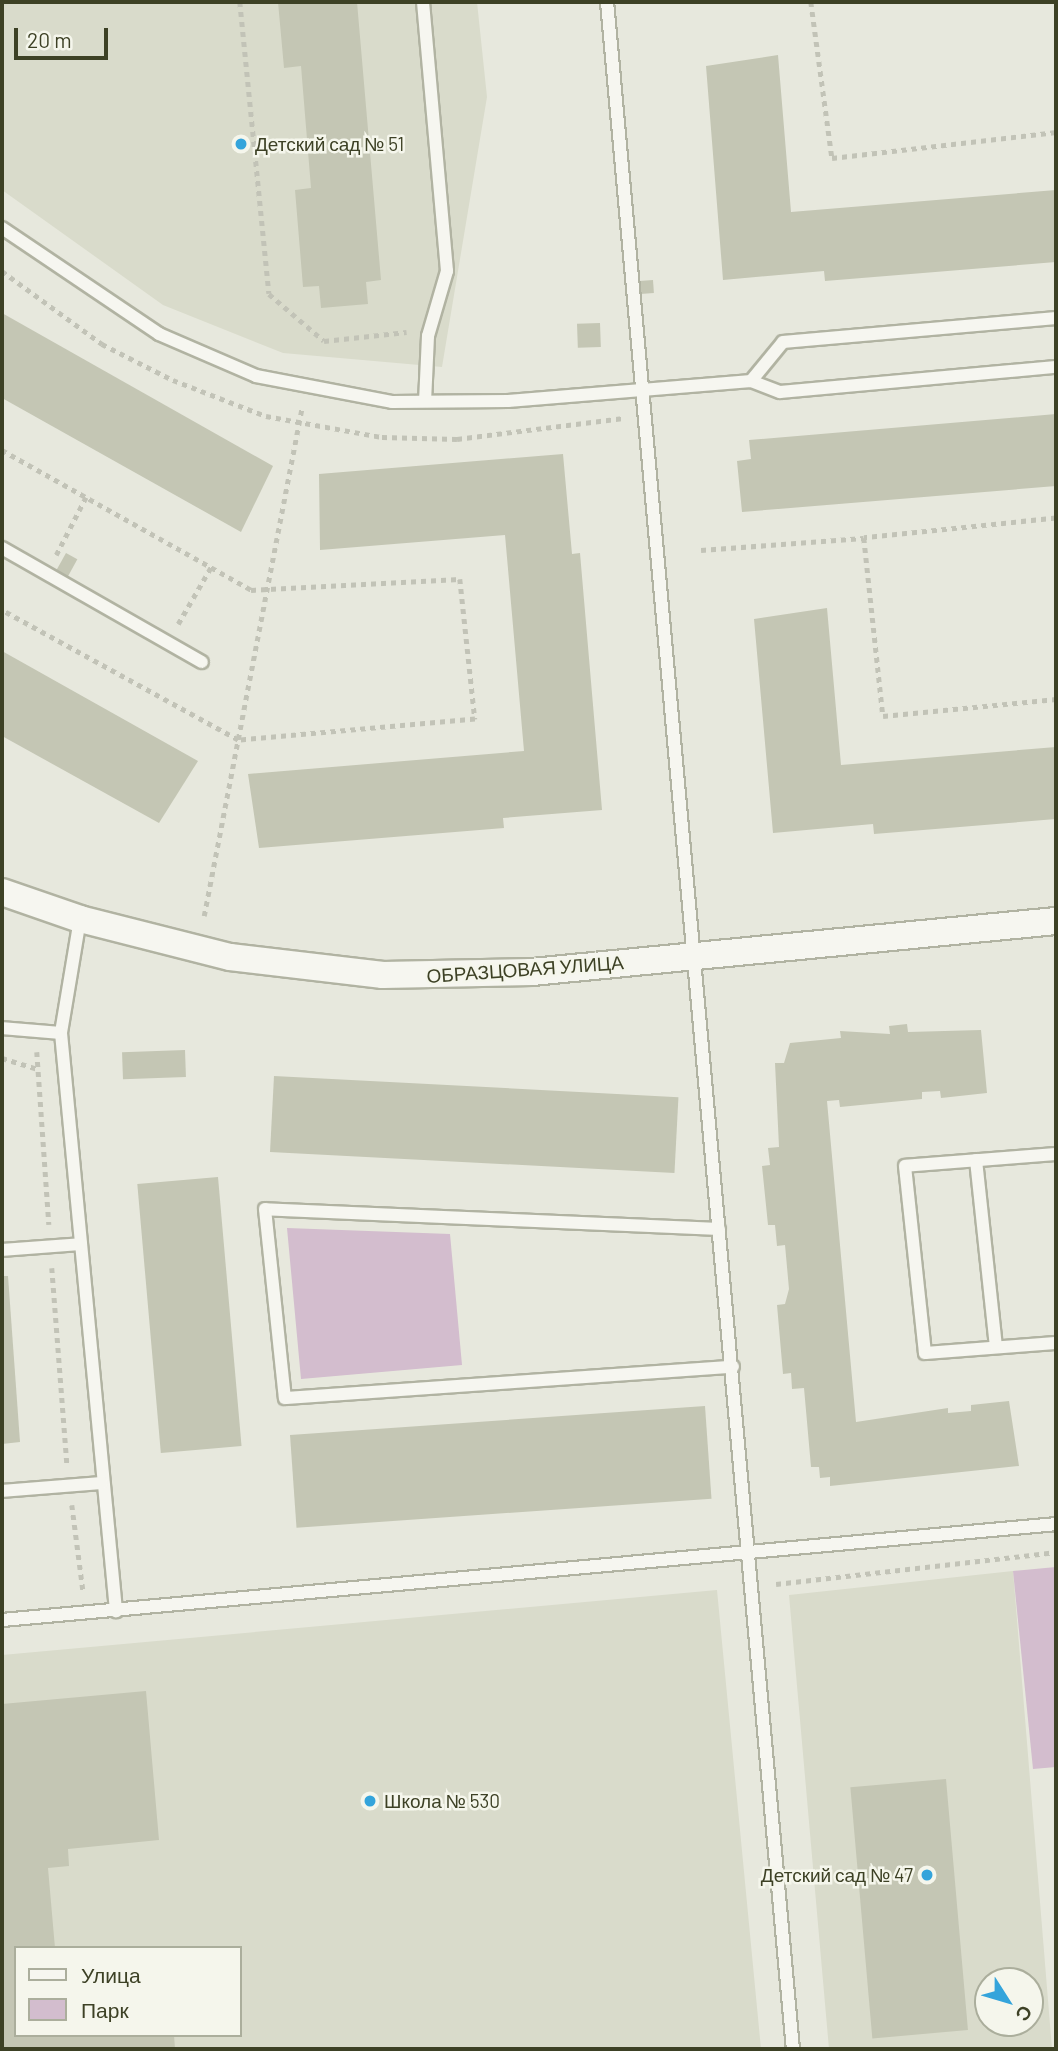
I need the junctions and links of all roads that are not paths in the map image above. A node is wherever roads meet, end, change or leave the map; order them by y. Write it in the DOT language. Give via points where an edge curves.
graph roads {
  1 [pos="423,2"];
  2 [pos="607,2"];
  3 [pos="2,228"];
  4 [pos="1056,318"];
  5 [pos="1056,367"];
  6 [pos="751,380"];
  7 [pos="640,390"];
  8 [pos="425,401"];
  9 [pos="2,548"];
  10 [pos="202,662"];
  11 [pos="2,892"];
  12 [pos="80,919"];
  13 [pos="1056,921"];
  14 [pos="692,955"];
  15 [pos="2,1028"];
  16 [pos="61,1034"];
  17 [pos="1056,1154"];
  18 [pos="976,1160"];
  19 [pos="719,1229"];
  20 [pos="81,1244"];
  21 [pos="2,1250"];
  22 [pos="1056,1343"];
  23 [pos="996,1347"];
  24 [pos="733,1367"];
  25 [pos="102,1483"];
  26 [pos="2,1491"];
  27 [pos="1056,1524"];
  28 [pos="751,1549"];
  29 [pos="116,1611"];
  30 [pos="2,1620"];
  31 [pos="793,2049"];
  1 -- 8 [label="lane" via="447,271 428,336"];
  2 -- 7 [label="lane"];
  3 -- 8 [label="lane" via="159,334 256,376"];
  4 -- 6 [label="lane" via="783,342"];
  5 -- 6 [label="lane" via="780,391"];
  6 -- 7 [label="lane"];
  7 -- 8 [label="lane"];
  7 -- 14 [label="lane"];
  9 -- 10 [label="lane"];
  11 -- 12 [label="street, ОБРАЗЦОВАЯ УЛИЦА"];
  12 -- 14 [label="street, ОБРАЗЦОВАЯ УЛИЦА" via="230,957 383,975 532,972"];
  12 -- 16 [label="lane"];
  13 -- 14 [label="street, ОБРАЗЦОВАЯ УЛИЦА"];
  14 -- 19 [label="lane"];
  15 -- 16 [label="lane"];
  16 -- 20 [label="lane"];
  17 -- 18 [label="lane"];
  18 -- 23 [label="lane"];
  18 -- 23 [label="lane" via="905,1166 922,1326 925,1353"];
  19 -- 24 [label="lane"];
  19 -- 24 [label="lane" via="265,1209 285,1398"];
  20 -- 21 [label="lane"];
  20 -- 25 [label="lane"];
  22 -- 23 [label="lane"];
  24 -- 28 [label="lane"];
  25 -- 26 [label="lane"];
  25 -- 29 [label="lane"];
  27 -- 28 [label="lane"];
  28 -- 29 [label="lane"];
  28 -- 31 [label="lane"];
  29 -- 30 [label="lane"];
}
